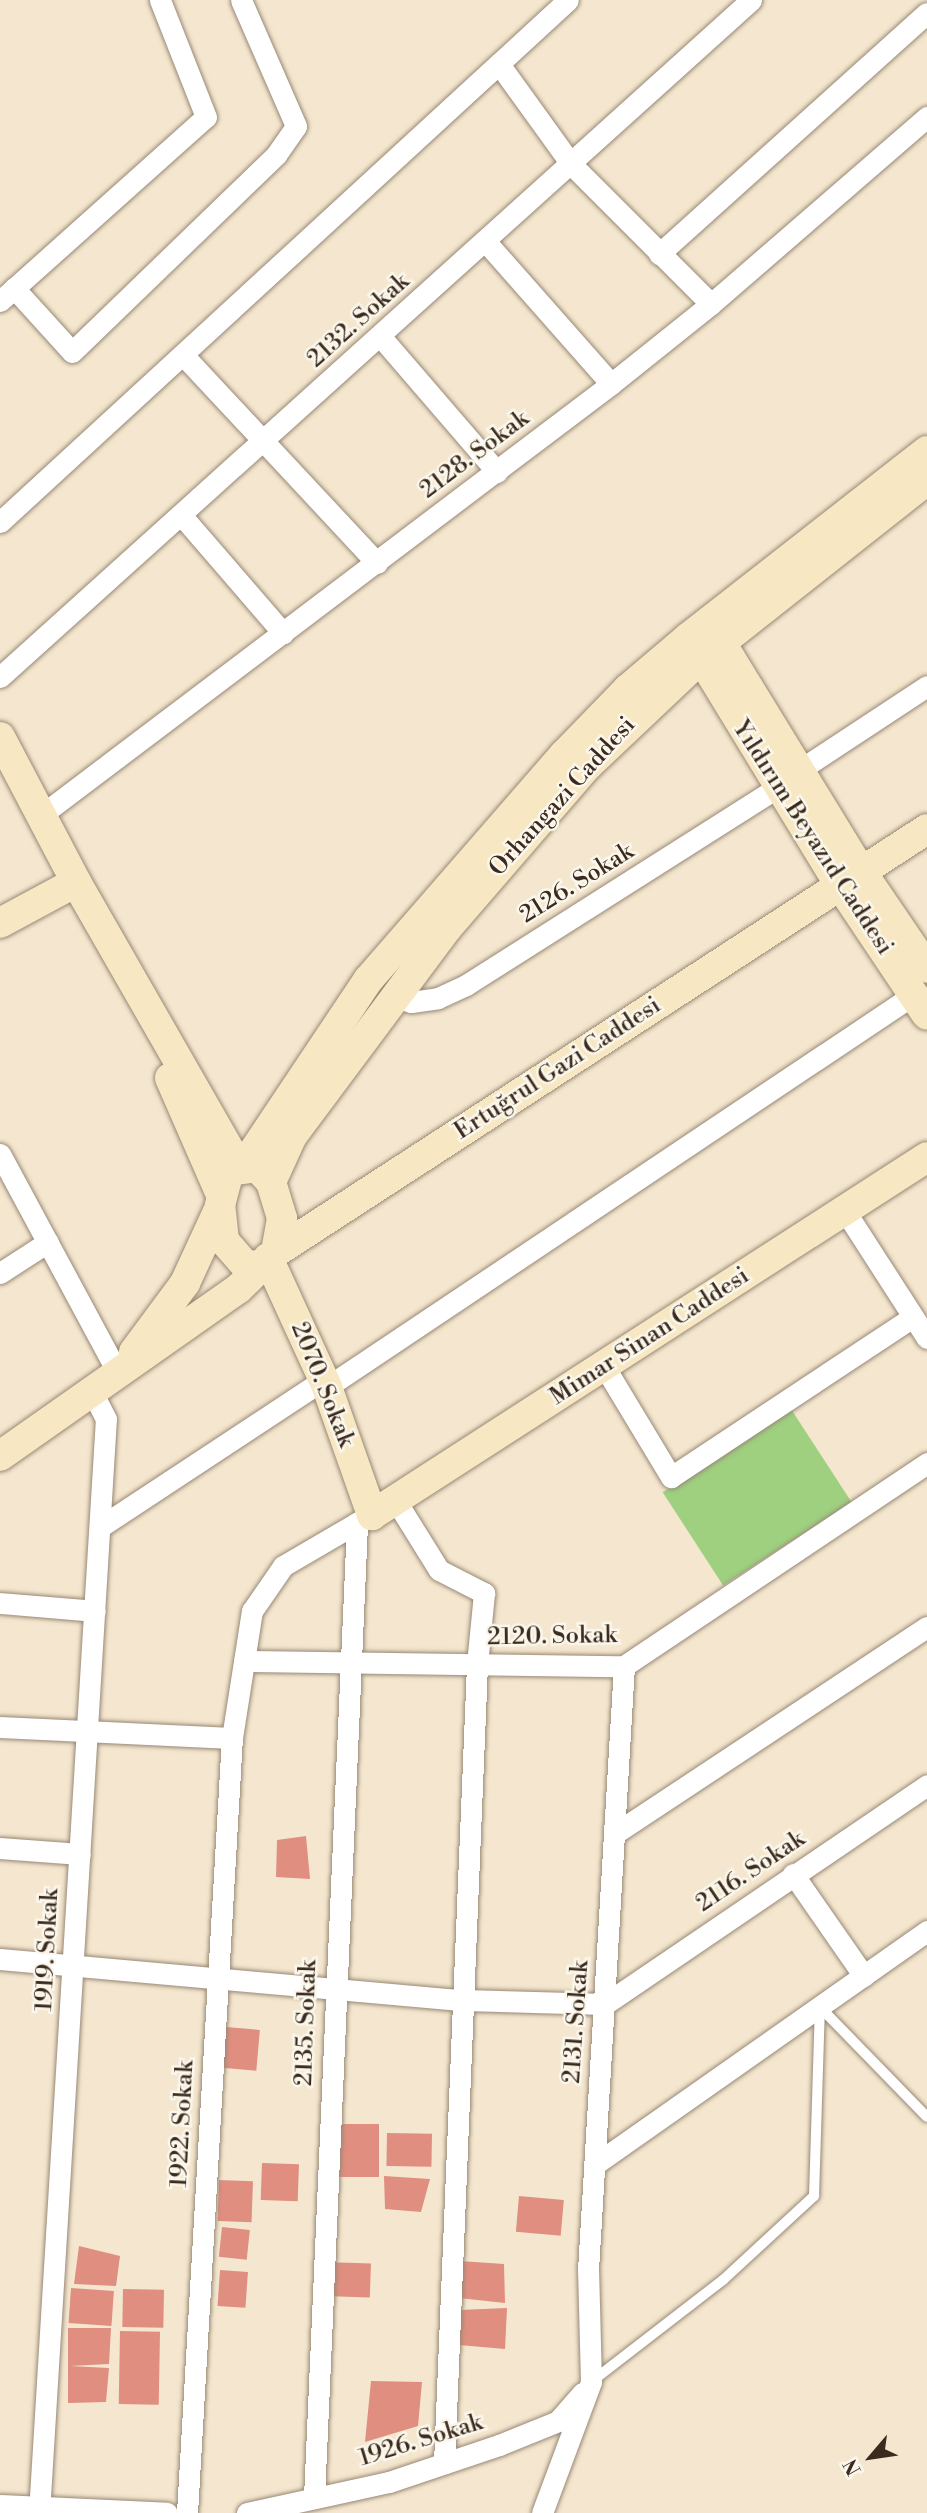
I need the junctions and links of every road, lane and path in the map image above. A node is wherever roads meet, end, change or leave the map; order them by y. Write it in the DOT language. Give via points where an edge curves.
graph roads {
  1 [pos="160,0"];
  2 [pos="241,0"];
  3 [pos="568,0"];
  4 [pos="751,0"];
  5 [pos="927,13"];
  6 [pos="499,64"];
  7 [pos="927,117"];
  8 [pos="571,164"];
  9 [pos="485,242"];
  10 [pos="659,254"];
  11 [pos="7,294"];
  12 [pos="711,304"];
  13 [pos="381,337"];
  14 [pos="184,356"];
  15 [pos="611,384"];
  16 [pos="266,441"];
  17 [pos="927,451"];
  18 [pos="497,472"];
  19 [pos="927,480"];
  20 [pos="182,516"];
  21 [pos="0,522"];
  22 [pos="377,563"];
  23 [pos="283,634"];
  24 [pos="704,640"];
  25 [pos="0,677"];
  26 [pos="927,686"];
  27 [pos="0,737"];
  28 [pos="788,779"];
  29 [pos="40,816"];
  30 [pos="927,829"];
  31 [pos="850,878"];
  32 [pos="76,882"];
  33 [pos="0,923"];
  34 [pos="927,968"];
  35 [pos="396,997"];
  36 [pos="922,999"];
  37 [pos="927,1157"];
  38 [pos="2,1161"];
  39 [pos="241,1167"];
  40 [pos="271,1182"];
  41 [pos="221,1200"];
  42 [pos="845,1211"];
  43 [pos="48,1242"];
  44 [pos="268,1258"];
  45 [pos="0,1273"];
  46 [pos="914,1317"];
  47 [pos="927,1338"];
  48 [pos="604,1366"];
  49 [pos="118,1373"];
  50 [pos="325,1383"];
  51 [pos="93,1393"];
  52 [pos="0,1456"];
  53 [pos="927,1463"];
  54 [pos="375,1513"];
  55 [pos="100,1527"];
  56 [pos="0,1602"];
  57 [pos="94,1611"];
  58 [pos="927,1627"];
  59 [pos="244,1661"];
  60 [pos="350,1665"];
  61 [pos="477,1665"];
  62 [pos="624,1666"];
  63 [pos="0,1727"];
  64 [pos="87,1734"];
  65 [pos="232,1738"];
  66 [pos="927,1785"];
  67 [pos="614,1834"];
  68 [pos="0,1848"];
  69 [pos="80,1854"];
  70 [pos="793,1874"];
  71 [pos="927,1931"];
  72 [pos="0,1959"];
  73 [pos="73,1967"];
  74 [pos="864,1976"];
  75 [pos="218,1979"];
  76 [pos="334,1989"];
  77 [pos="463,2000"];
  78 [pos="605,2004"];
  79 [pos="820,2007"];
  80 [pos="927,2117"];
  81 [pos="594,2165"];
  82 [pos="592,2382"];
  83 [pos="444,2463"];
  84 [pos="314,2498"];
  85 [pos="0,2505"];
  86 [pos="39,2511"];
  87 [pos="167,2513"];
  88 [pos="187,2513"];
  89 [pos="247,2513"];
  90 [pos="542,2513"];
  1 -- 11 [label="street" via="206,117"];
  2 -- 11 [label="street" via="296,126 276,155 72,352"];
  3 -- 6 [label="street"];
  4 -- 8 [label="street, 2132. Sokak"];
  5 -- 10 [label="street"];
  6 -- 8 [label="street"];
  6 -- 14 [label="street"];
  7 -- 12 [label="street, 2128. Sokak"];
  8 -- 9 [label="street, 2132. Sokak"];
  8 -- 10 [label="street"];
  9 -- 13 [label="street, 2132. Sokak"];
  9 -- 15 [label="street"];
  10 -- 12 [label="street"];
  12 -- 15 [label="street, 2128. Sokak"];
  13 -- 16 [label="street, 2132. Sokak"];
  13 -- 18 [label="street"];
  14 -- 16 [label="street"];
  14 -- 21 [label="street"];
  15 -- 18 [label="street, 2128. Sokak"];
  16 -- 20 [label="street, 2132. Sokak"];
  16 -- 22 [label="street"];
  17 -- 24 [label="main road"];
  18 -- 22 [label="street, 2128. Sokak"];
  19 -- 24 [label="main road, Orhangazi Caddesi"];
  20 -- 23 [label="street"];
  20 -- 25 [label="street, 2132. Sokak"];
  22 -- 23 [label="street, 2128. Sokak"];
  23 -- 29 [label="street, 2128. Sokak"];
  24 -- 28 [label="main road, Yıldırım Beyazıd Caddesi"];
  24 -- 35 [label="main road, Orhangazi Caddesi" via="447,928"];
  24 -- 39 [label="main road" via="628,689 428,908 369,979"];
  26 -- 28 [label="street, 2126. Sokak"];
  27 -- 29 [label="main road"];
  28 -- 31 [label="main road, Yıldırım Beyazıd Caddesi"];
  28 -- 35 [label="street, 2126. Sokak" via="466,985 438,998 411,1002"];
  29 -- 32 [label="main road"];
  30 -- 31 [label="main road, Ertuğrul Gazi Caddesi"];
  31 -- 34 [label="main road, Yıldırım Beyazıd Caddesi"];
  31 -- 36 [label="main road, Yıldırım Beyazıd Caddesi"];
  31 -- 44 [label="main road, Ertuğrul Gazi Caddesi"];
  32 -- 33 [label="main road"];
  32 -- 39 [label="main road"];
  32 -- 41 [label="main road"];
  35 -- 40 [label="main road, Orhangazi Caddesi" via="292,1136"];
  36 -- 50 [label="street"];
  37 -- 42 [label="main road, Mimar Sinan Caddesi"];
  38 -- 43 [label="street"];
  39 -- 40 [label="main road" via="257,1167"];
  39 -- 41 [label="main road" via="229,1171"];
  40 -- 44 [label="main road" via="282,1218"];
  41 -- 44 [label="main road" via="224,1241 231,1254 246,1266"];
  41 -- 49 [label="main road" via="185,1283"];
  42 -- 46 [label="street"];
  42 -- 48 [label="main road, Mimar Sinan Caddesi"];
  43 -- 45 [label="street"];
  43 -- 49 [label="street"];
  44 -- 49 [label="main road, Ertuğrul Gazi Caddesi" via="238,1289"];
  44 -- 50 [label="main road, 2070. Sokak"];
  46 -- 47 [label="street"];
  46 -- 48 [label="street" via="671,1477"];
  48 -- 54 [label="main road, Mimar Sinan Caddesi"];
  49 -- 51 [label="main road"];
  50 -- 54 [label="main road, 2070. Sokak"];
  50 -- 55 [label="street"];
  51 -- 52 [label="main road"];
  51 -- 55 [label="street, 1919. Sokak" via="106,1419"];
  53 -- 62 [label="street, 2120. Sokak"];
  54 -- 59 [label="street, 1922. Sokak" via="283,1566 252,1611"];
  54 -- 60 [label="street, 2135. Sokak" via="356,1551"];
  54 -- 61 [label="street" via="439,1570 485,1593"];
  55 -- 57 [label="street, 1919. Sokak"];
  56 -- 57 [label="street"];
  57 -- 64 [label="street, 1919. Sokak"];
  58 -- 67 [label="street"];
  59 -- 60 [label="street, 2120. Sokak"];
  59 -- 65 [label="street, 1922. Sokak"];
  60 -- 61 [label="street, 2120. Sokak"];
  60 -- 76 [label="street, 2135. Sokak"];
  61 -- 62 [label="street, 2120. Sokak"];
  61 -- 77 [label="street"];
  62 -- 67 [label="street, 2131. Sokak"];
  63 -- 64 [label="street"];
  64 -- 65 [label="street"];
  64 -- 69 [label="street, 1919. Sokak"];
  65 -- 75 [label="street, 1922. Sokak"];
  66 -- 70 [label="street, 2116. Sokak"];
  67 -- 78 [label="street, 2131. Sokak"];
  68 -- 69 [label="street"];
  69 -- 73 [label="street, 1919. Sokak"];
  70 -- 74 [label="street"];
  70 -- 78 [label="street, 2116. Sokak"];
  71 -- 74 [label="street"];
  72 -- 73 [label="street"];
  73 -- 75 [label="street"];
  73 -- 86 [label="street, 1919. Sokak"];
  74 -- 79 [label="street"];
  75 -- 76 [label="street"];
  75 -- 88 [label="street, 1922. Sokak"];
  76 -- 77 [label="street"];
  76 -- 84 [label="street, 2135. Sokak"];
  77 -- 78 [label="street"];
  77 -- 83 [label="street"];
  78 -- 81 [label="street, 2131. Sokak"];
  79 -- 80 [label="lane"];
  79 -- 81 [label="street"];
  79 -- 82 [label="lane" via="814,2196 723,2280"];
  81 -- 82 [label="street, 2131. Sokak" via="588,2270"];
  82 -- 83 [label="street, 1926. Sokak" via="558,2421"];
  82 -- 90 [label="street"];
  83 -- 84 [label="street, 1926. Sokak"];
  84 -- 89 [label="street, 1926. Sokak"];
  85 -- 86 [label="street"];
  86 -- 87 [label="street"];
}
